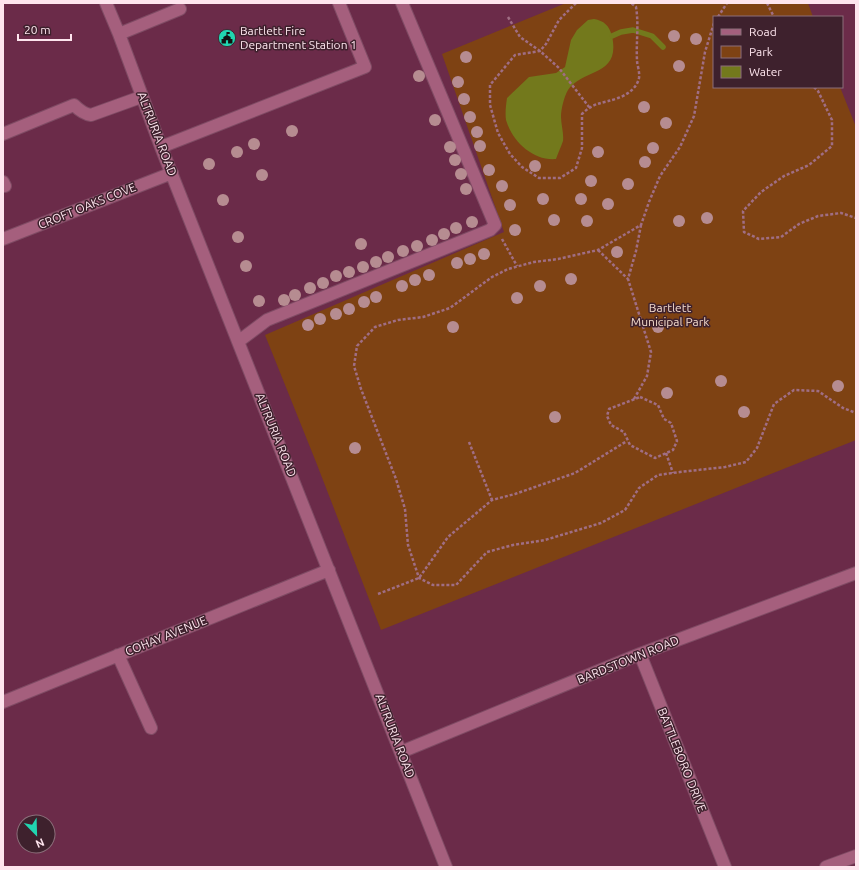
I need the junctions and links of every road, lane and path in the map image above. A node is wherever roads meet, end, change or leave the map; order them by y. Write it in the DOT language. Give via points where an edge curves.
graph roads {
  1 [pos="106,3"];
  2 [pos="339,3"];
  3 [pos="402,3"];
  4 [pos="576,3"];
  5 [pos="631,3"];
  6 [pos="727,3"];
  7 [pos="767,3"];
  8 [pos="180,9"];
  9 [pos="719,16"];
  10 [pos="774,16"];
  11 [pos="508,17"];
  12 [pos="713,26"];
  13 [pos="119,34"];
  14 [pos="540,51"];
  15 [pos="815,88"];
  16 [pos="142,96"];
  17 [pos="589,107"];
  18 [pos="3,134"];
  19 [pos="160,147"];
  20 [pos="172,173"];
  21 [pos="856,218"];
  22 [pos="495,225"];
  23 [pos="640,226"];
  24 [pos="3,239"];
  25 [pos="598,250"];
  26 [pos="517,266"];
  27 [pos="628,279"];
  28 [pos="239,342"];
  29 [pos="634,400"];
  30 [pos="856,413"];
  31 [pos="627,441"];
  32 [pos="469,442"];
  33 [pos="666,454"];
  34 [pos="673,473"];
  35 [pos="492,500"];
  36 [pos="329,570"];
  37 [pos="856,573"];
  38 [pos="419,578"];
  39 [pos="378,594"];
  40 [pos="640,654"];
  41 [pos="118,655"];
  42 [pos="3,702"];
  43 [pos="151,728"];
  44 [pos="401,752"];
  45 [pos="856,856"];
  46 [pos="446,867"];
  47 [pos="725,867"];
  48 [pos="826,867"];
  1 -- 13 [label="street, ALTRURIA ROAD"];
  2 -- 19 [label="street" via="365,67"];
  3 -- 22 [label="street"];
  4 -- 14 [label="path" via="559,20"];
  5 -- 17 [label="path" via="636,7 638,22 639,78 632,91 617,99"];
  6 -- 9 [label="path"];
  7 -- 10 [label="path"];
  8 -- 13 [label="street"];
  11 -- 14 [label="path" via="520,37"];
  12 -- 23 [label="path" via="705,52 694,116 680,147 660,176"];
  13 -- 16 [label="street, ALTRURIA ROAD"];
  14 -- 17 [label="path" via="558,68"];
  14 -- 17 [label="path" via="515,55 490,85 490,105 498,133 510,154 522,167 539,178 560,178 576,168 582,148 582,114"];
  15 -- 21 [label="path" via="832,120 832,146 809,165 784,176 761,192 743,211 744,232 759,239 781,237 799,224 818,216 840,213"];
  16 -- 18 [label="street" via="92,115 86,115 74,105"];
  16 -- 19 [label="street, ALTRURIA ROAD"];
  19 -- 20 [label="street, ALTRURIA ROAD"];
  20 -- 24 [label="street, CROFT OAKS COVE"];
  20 -- 28 [label="street, ALTRURIA ROAD"];
  22 -- 26 [label="path"];
  22 -- 28 [label="street" via="490,230 267,320"];
  23 -- 25 [label="path"];
  23 -- 27 [label="path"];
  25 -- 26 [label="path"];
  25 -- 27 [label="path"];
  26 -- 38 [label="path" via="492,277 450,308 423,317 375,326 357,346 354,366 396,479 405,509 408,545"];
  27 -- 29 [label="path" via="651,352 647,376"];
  28 -- 36 [label="street, ALTRURIA ROAD"];
  29 -- 31 [label="path" via="609,409 607,416 611,425 624,432"];
  29 -- 33 [label="path" via="640,397 658,405 664,420 671,423 677,440 673,450"];
  30 -- 34 [label="path" via="843,408 818,391 794,390 774,404 757,448 746,462"];
  31 -- 33 [label="path" via="655,458"];
  31 -- 35 [label="path" via="575,473"];
  32 -- 35 [label="path"];
  33 -- 34 [label="path"];
  34 -- 38 [label="path" via="658,476 639,488 625,510 601,523 551,539 487,552 456,585 433,585"];
  35 -- 38 [label="path" via="448,537"];
  36 -- 41 [label="street, COHAY AVENUE"];
  36 -- 44 [label="street, ALTRURIA ROAD"];
  37 -- 40 [label="street, BARDSTOWN ROAD"];
  38 -- 39 [label="path"];
  40 -- 44 [label="street, BARDSTOWN ROAD"];
  40 -- 47 [label="street, BATTLEBORO DRIVE"];
  41 -- 42 [label="street, COHAY AVENUE"];
  41 -- 43 [label="street"];
  44 -- 46 [label="street, ALTRURIA ROAD"];
  45 -- 48 [label="street"];
}
